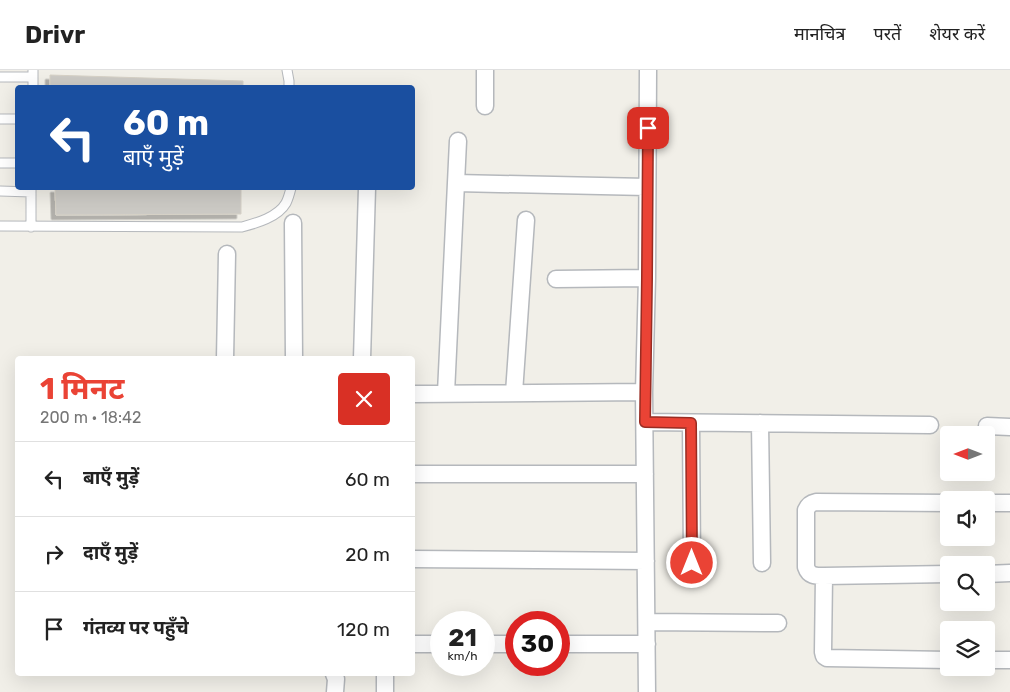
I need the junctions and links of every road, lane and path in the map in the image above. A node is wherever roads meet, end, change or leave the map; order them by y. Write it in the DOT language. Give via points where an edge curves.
graph roads {
  1 [pos="287,70"];
  2 [pos="485,70"];
  3 [pos="648,70"];
  4 [pos="33,73"];
  5 [pos="0,77"];
  6 [pos="290,85"];
  7 [pos="485,106"];
  8 [pos="0,119"];
  9 [pos="15,119"];
  10 [pos="458,141"];
  11 [pos="0,163"];
  12 [pos="15,163"];
  13 [pos="456,183"];
  14 [pos="647,187"];
  15 [pos="31,190"];
  16 [pos="290,190"];
  17 [pos="367,190"];
  18 [pos="0,191"];
  19 [pos="526,220"];
  20 [pos="293,223"];
  21 [pos="0,226"];
  22 [pos="31,227"];
  23 [pos="227,254"];
  24 [pos="647,278"];
  25 [pos="556,279"];
  26 [pos="224,356"];
  27 [pos="294,356"];
  28 [pos="362,356"];
  29 [pos="644,392"];
  30 [pos="446,393"];
  31 [pos="514,393"];
  32 [pos="415,394"];
  33 [pos="645,422"];
  34 [pos="691,423"];
  35 [pos="760,423"];
  36 [pos="930,426"];
  37 [pos="995,426"];
  38 [pos="1010,427"];
  39 [pos="415,474"];
  40 [pos="645,474"];
  41 [pos="940,503"];
  42 [pos="995,503"];
  43 [pos="1010,503"];
  44 [pos="415,558"];
  45 [pos="646,561"];
  46 [pos="692,563"];
  47 [pos="762,563"];
  48 [pos="1010,573"];
  49 [pos="940,574"];
  50 [pos="995,574"];
  51 [pos="824,576"];
  52 [pos="646,622"];
  53 [pos="778,623"];
  54 [pos="415,644"];
  55 [pos="430,644"];
  56 [pos="570,644"];
  57 [pos="646,644"];
  58 [pos="940,660"];
  59 [pos="995,660"];
  60 [pos="1010,660"];
  61 [pos="335,676"];
  62 [pos="384,676"];
  63 [pos="335,692"];
  64 [pos="385,692"];
  65 [pos="647,692"];
  1 -- 6 [label="lane"];
  2 -- 7 [label="street"];
  3 -- 14 [label="street"];
  4 -- 5 [label="lane"];
  8 -- 9 [label="lane"];
  10 -- 13 [label="street"];
  11 -- 12 [label="lane"];
  13 -- 14 [label="street"];
  13 -- 30 [label="street"];
  14 -- 24 [label="street"];
  15 -- 18 [label="lane"];
  15 -- 22 [label="lane"];
  16 -- 22 [label="lane" via="285,204 273,215 242,227"];
  17 -- 28 [label="street"];
  19 -- 31 [label="street"];
  20 -- 27 [label="street"];
  21 -- 22 [label="lane"];
  23 -- 26 [label="street"];
  24 -- 25 [label="street"];
  24 -- 29 [label="street"];
  29 -- 31 [label="street"];
  29 -- 33 [label="street"];
  30 -- 31 [label="street"];
  30 -- 32 [label="street"];
  33 -- 34 [label="street"];
  33 -- 40 [label="street"];
  34 -- 35 [label="street"];
  34 -- 46 [label="street"];
  35 -- 36 [label="street"];
  35 -- 47 [label="street"];
  37 -- 38 [label="street"];
  39 -- 40 [label="street"];
  40 -- 45 [label="street"];
  41 -- 51 [label="street" via="811,503 806,510 806,567 811,575"];
  42 -- 43 [label="street"];
  44 -- 45 [label="street"];
  45 -- 52 [label="street"];
  48 -- 50 [label="street"];
  49 -- 51 [label="street"];
  51 -- 58 [label="street" via="824,656"];
  52 -- 53 [label="street"];
  52 -- 57 [label="street"];
  54 -- 55 [label="street"];
  56 -- 57 [label="street"];
  57 -- 65 [label="street"];
  59 -- 60 [label="street"];
  61 -- 63 [label="street"];
  62 -- 64 [label="street"];
}
